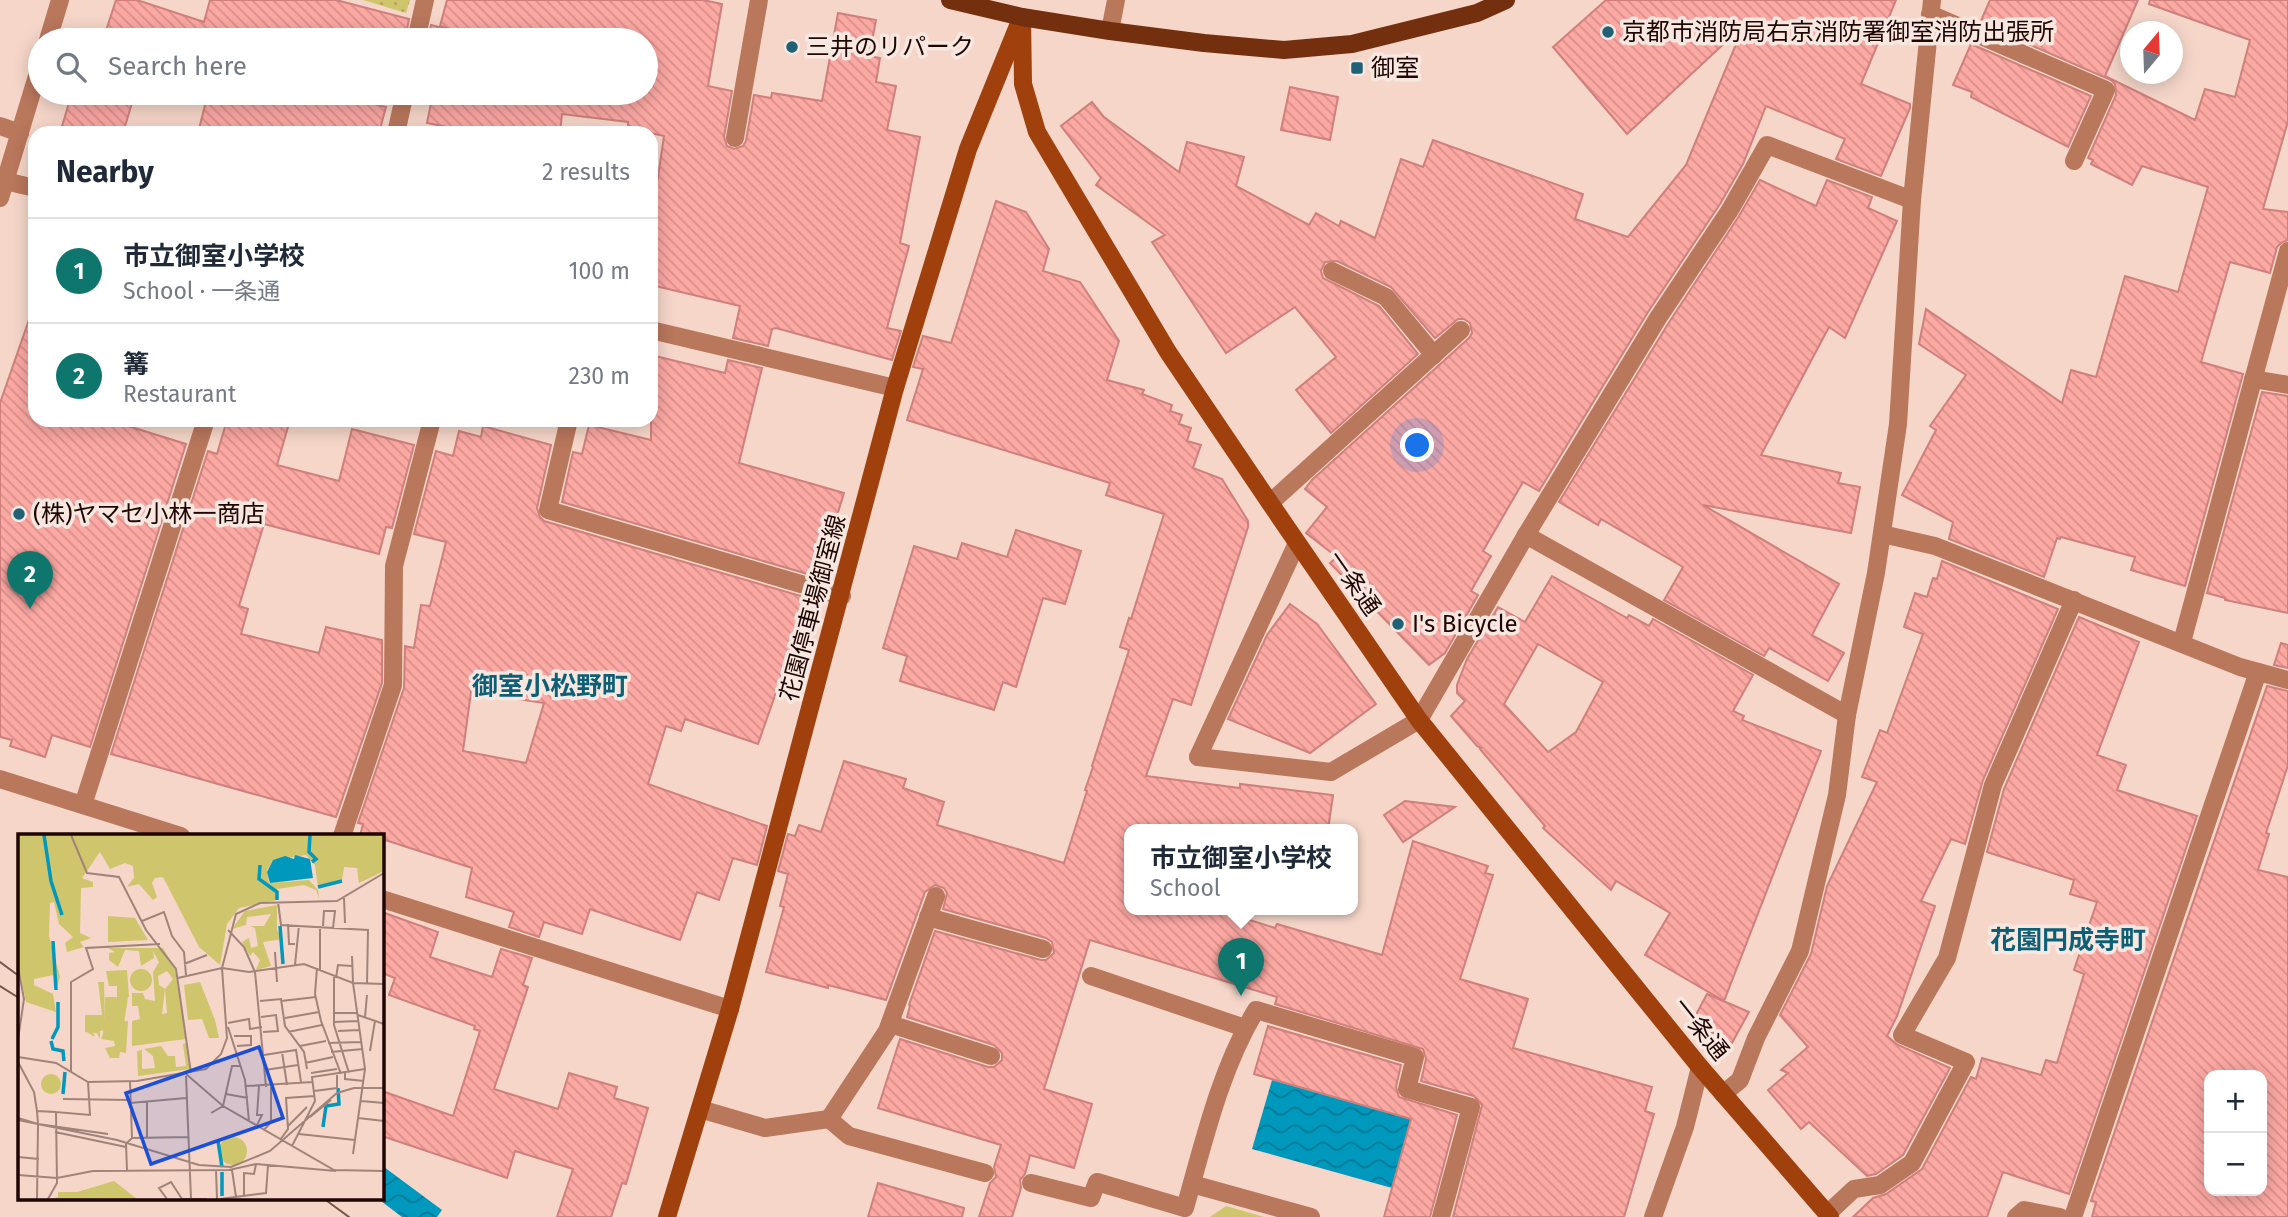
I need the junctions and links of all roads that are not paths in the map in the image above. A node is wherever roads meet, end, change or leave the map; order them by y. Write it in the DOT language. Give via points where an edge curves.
graph roads {
  1 [pos="60,0"];
  2 [pos="425,0"];
  3 [pos="759,0"];
  4 [pos="950,0"];
  5 [pos="1116,0"];
  6 [pos="1506,0"];
  7 [pos="1931,7"];
  8 [pos="1022,17"];
  9 [pos="52,28"];
  10 [pos="419,28"];
  11 [pos="1110,31"];
  12 [pos="28,105"];
  13 [pos="402,105"];
  14 [pos="0,126"];
  15 [pos="398,126"];
  16 [pos="20,133"];
  17 [pos="735,138"];
  18 [pos="2074,161"];
  19 [pos="28,188"];
  20 [pos="3,190"];
  21 [pos="1912,200"];
  22 [pos="2288,251"];
  23 [pos="1332,271"];
  24 [pos="1461,330"];
  25 [pos="658,332"];
  26 [pos="1434,355"];
  27 [pos="2253,379"];
  28 [pos="2288,385"];
  29 [pos="895,388"];
  30 [pos="204,427"];
  31 [pos="430,427"];
  32 [pos="567,427"];
  33 [pos="1270,503"];
  34 [pos="1882,534"];
  35 [pos="1526,535"];
  36 [pos="1297,543"];
  37 [pos="842,596"];
  38 [pos="2074,600"];
  39 [pos="2182,642"];
  40 [pos="2258,672"];
  41 [pos="2288,680"];
  42 [pos="1847,715"];
  43 [pos="1419,720"];
  44 [pos="0,779"];
  45 [pos="83,805"];
  46 [pos="178,834"];
  47 [pos="342,834"];
  48 [pos="936,896"];
  49 [pos="383,899"];
  50 [pos="928,917"];
  51 [pos="1043,949"];
  52 [pos="1091,976"];
  53 [pos="730,1009"];
  54 [pos="890,1024"];
  55 [pos="1245,1028"];
  56 [pos="990,1056"];
  57 [pos="1700,1067"];
  58 [pos="1723,1094"];
  59 [pos="700,1109"];
  60 [pos="829,1119"];
  61 [pos="985,1173"];
  62 [pos="1031,1183"];
  63 [pos="1192,1184"];
  64 [pos="1829,1216"];
  65 [pos="667,1217"];
  66 [pos="1311,1217"];
  67 [pos="1441,1217"];
  68 [pos="1653,1217"];
  69 [pos="2016,1217"];
  70 [pos="2060,1217"];
  71 [pos="2073,1217"];
  1 -- 9 [label="street"];
  2 -- 10 [label="street"];
  3 -- 17 [label="street"];
  4 -- 8 [label="main road"];
  5 -- 11 [label="street"];
  6 -- 11 [label="main road" via="1477,13 1352,44 1284,50"];
  7 -- 18 [label="street" via="2106,90"];
  7 -- 21 [label="street"];
  8 -- 11 [label="main road"];
  8 -- 29 [label="main road, 花園停車場御室線" via="968,149"];
  8 -- 33 [label="main road, 一条通" via="1023,84 1037,132 1168,352"];
  12 -- 16 [label="street"];
  13 -- 15 [label="street"];
  14 -- 16 [label="street"];
  16 -- 20 [label="street"];
  19 -- 20 [label="street"];
  21 -- 34 [label="street" via="1898,424"];
  21 -- 35 [label="street" via="1768,145"];
  22 -- 27 [label="street"];
  23 -- 26 [label="street" via="1386,297"];
  24 -- 26 [label="street"];
  25 -- 29 [label="street"];
  26 -- 33 [label="street"];
  27 -- 28 [label="street"];
  27 -- 39 [label="street"];
  29 -- 37 [label="main road, 花園停車場御室線"];
  30 -- 45 [label="street"];
  31 -- 47 [label="street" via="394,566 393,685"];
  32 -- 37 [label="street" via="548,510"];
  33 -- 36 [label="main road, 一条通"];
  34 -- 38 [label="street" via="1935,545"];
  34 -- 42 [label="street"];
  35 -- 42 [label="street"];
  35 -- 43 [label="street"];
  36 -- 43 [label="main road, 一条通"];
  36 -- 43 [label="street" via="1198,757 1331,772"];
  37 -- 53 [label="main road, 花園停車場御室線"];
  38 -- 39 [label="street"];
  38 -- 64 [label="street" via="1993,785 1947,958 1902,1035 1966,1062 1912,1163 1880,1185 1854,1189"];
  39 -- 40 [label="street"];
  40 -- 41 [label="street"];
  40 -- 71 [label="street"];
  42 -- 58 [label="street" via="1837,795 1800,951 1755,1038 1740,1080"];
  43 -- 57 [label="main road, 一条通"];
  44 -- 45 [label="street"];
  45 -- 46 [label="street"];
  48 -- 50 [label="street"];
  49 -- 53 [label="street"];
  50 -- 51 [label="street"];
  50 -- 54 [label="street"];
  52 -- 55 [label="street"];
  53 -- 59 [label="main road, 花園停車場御室線"];
  54 -- 56 [label="street"];
  54 -- 60 [label="street"];
  55 -- 63 [label="street" via="1225,1074"];
  55 -- 67 [label="street" via="1256,1010 1415,1057 1407,1089 1471,1107"];
  57 -- 58 [label="main road, 一条通"];
  57 -- 68 [label="street" via="1685,1127"];
  58 -- 64 [label="main road, 一条通"];
  59 -- 60 [label="street" via="765,1128"];
  59 -- 65 [label="main road, 花園停車場御室線"];
  60 -- 61 [label="street" via="849,1136"];
  62 -- 63 [label="street" via="1091,1198 1097,1182 1185,1208"];
  63 -- 66 [label="street"];
  69 -- 70 [label="street" via="2024,1210"];
}
